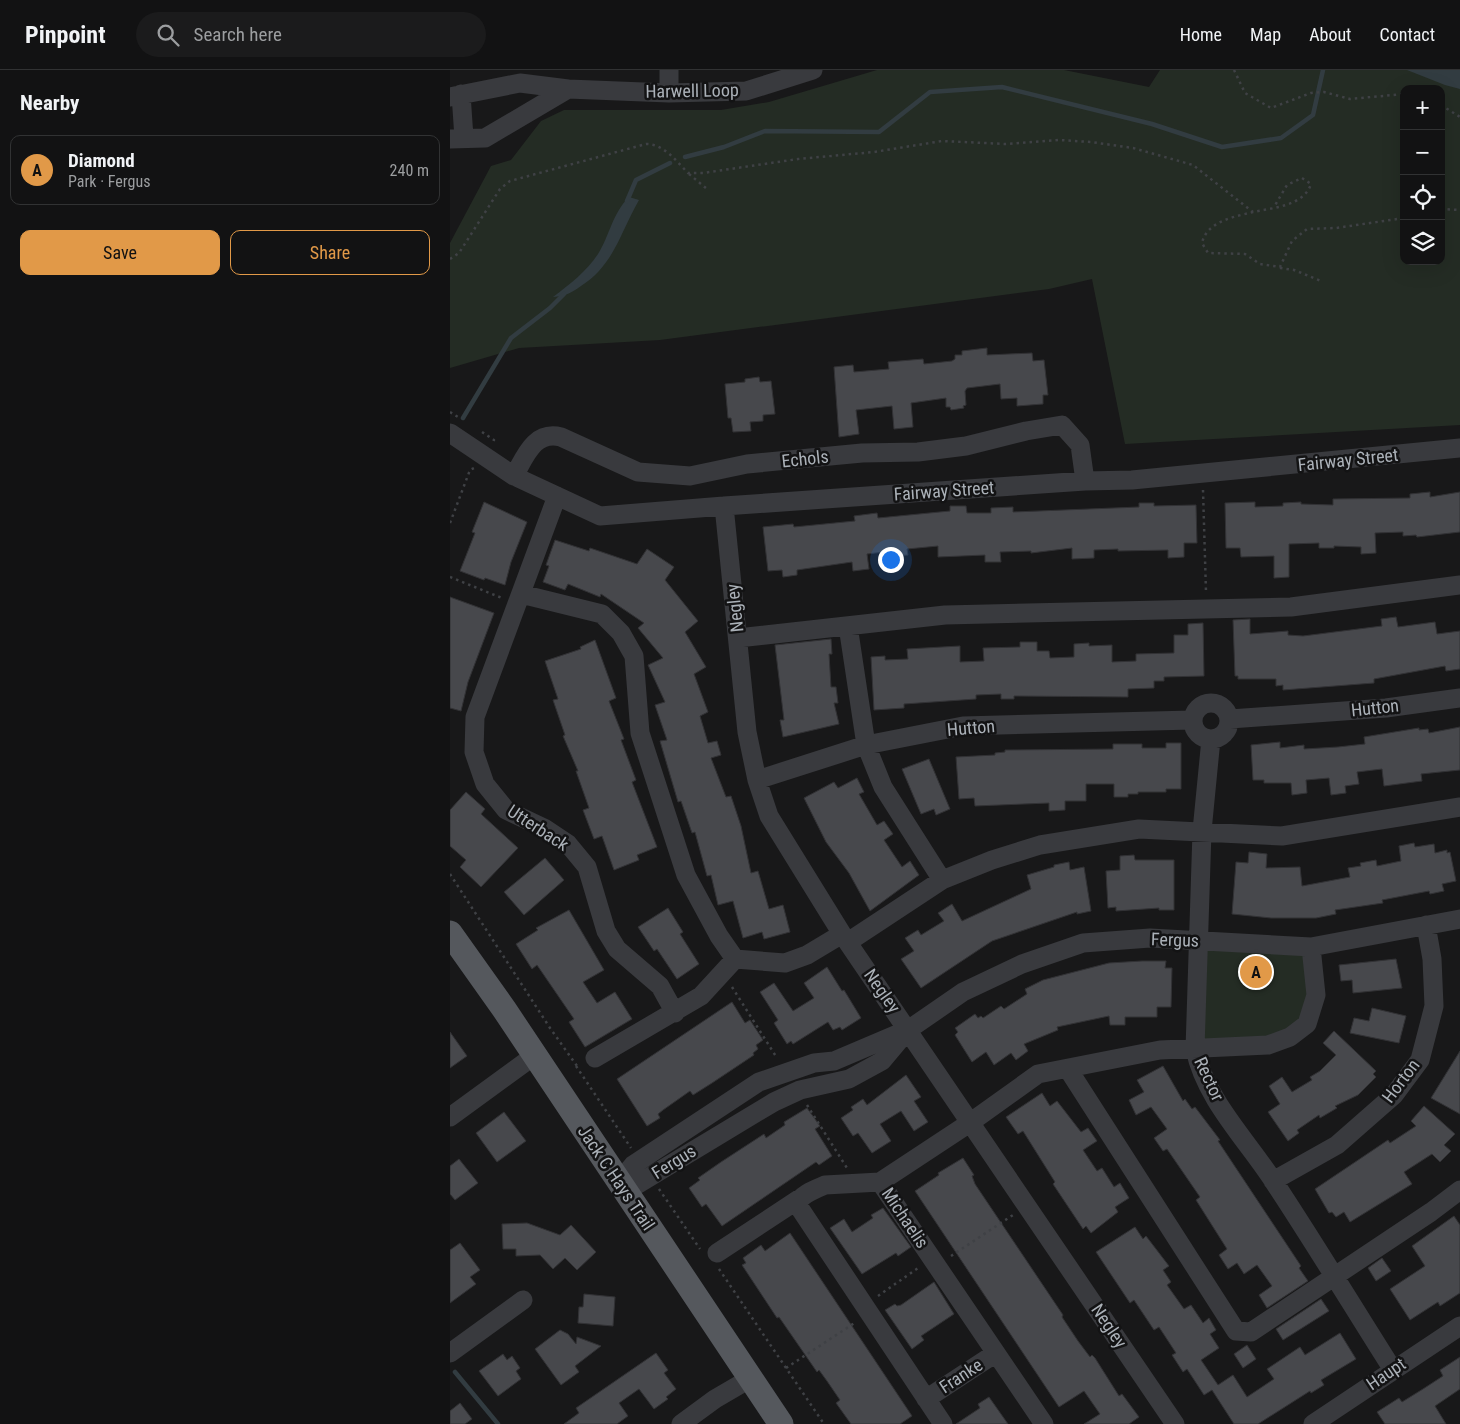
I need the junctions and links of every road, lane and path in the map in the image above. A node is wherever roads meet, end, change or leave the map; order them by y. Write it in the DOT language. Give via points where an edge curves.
graph roads {
  1 [pos="669,70"];
  2 [pos="813,70"];
  3 [pos="1234,70"];
  4 [pos="530,77"];
  5 [pos="568,89"];
  6 [pos="669,93"];
  7 [pos="1400,94"];
  8 [pos="456,96"];
  9 [pos="536,108"];
  10 [pos="1445,108"];
  11 [pos="1460,117"];
  12 [pos="457,139"];
  13 [pos="688,173"];
  14 [pos="706,189"];
  15 [pos="1274,207"];
  16 [pos="1445,209"];
  17 [pos="1460,210"];
  18 [pos="1252,212"];
  19 [pos="1400,219"];
  20 [pos="450,260"];
  21 [pos="1278,267"];
  22 [pos="1321,281"];
  23 [pos="450,433"];
  24 [pos="494,440"];
  25 [pos="1460,448"];
  26 [pos="484,456"];
  27 [pos="1203,474"];
  28 [pos="514,476"];
  29 [pos="1085,481"];
  30 [pos="557,496"];
  31 [pos="724,506"];
  32 [pos="450,523"];
  33 [pos="450,577"];
  34 [pos="1460,585"];
  35 [pos="519,599"];
  36 [pos="1206,609"];
  37 [pos="848,626"];
  38 [pos="738,638"];
  39 [pos="1460,698"];
  40 [pos="1230,719"];
  41 [pos="1192,720"];
  42 [pos="1211,739"];
  43 [pos="866,745"];
  44 [pos="757,780"];
  45 [pos="1460,807"];
  46 [pos="1202,831"];
  47 [pos="450,874"];
  48 [pos="942,880"];
  49 [pos="1460,919"];
  50 [pos="1426,925"];
  51 [pos="450,933"];
  52 [pos="845,938"];
  53 [pos="1198,940"];
  54 [pos="1311,947"];
  55 [pos="735,959"];
  56 [pos="674,1013"];
  57 [pos="908,1030"];
  58 [pos="1195,1049"];
  59 [pos="535,1056"];
  60 [pos="595,1058"];
  61 [pos="576,1066"];
  62 [pos="1068,1069"];
  63 [pos="450,1117"];
  64 [pos="971,1122"];
  65 [pos="640,1161"];
  66 [pos="651,1177"];
  67 [pos="1274,1181"];
  68 [pos="619,1182"];
  69 [pos="880,1182"];
  70 [pos="1460,1190"];
  71 [pos="799,1199"];
  72 [pos="1027,1205"];
  73 [pos="713,1256"];
  74 [pos="934,1262"];
  75 [pos="1334,1276"];
  76 [pos="523,1300"];
  77 [pos="867,1309"];
  78 [pos="1460,1326"];
  79 [pos="450,1353"];
  80 [pos="996,1353"];
  81 [pos="786,1368"];
  82 [pos="1393,1370"];
  83 [pos="750,1378"];
  84 [pos="926,1399"];
  85 [pos="681,1424"];
  86 [pos="781,1424"];
  87 [pos="824,1424"];
  88 [pos="943,1424"];
  89 [pos="1044,1424"];
  90 [pos="1174,1424"];
  91 [pos="1314,1424"];
  1 -- 6 [label="street"];
  2 -- 6 [label="street, Harwell Loop" via="746,91"];
  3 -- 7 [label="path" via="1245,93 1271,108 1311,93 1324,92 1350,99"];
  4 -- 5 [label="street, Harwell Loop"];
  4 -- 8 [label="street, Harwell Loop" via="520,83"];
  4 -- 9 [label="street"];
  5 -- 6 [label="street, Harwell Loop"];
  5 -- 9 [label="street"];
  8 -- 12 [label="street"];
  9 -- 12 [label="street" via="485,138"];
  10 -- 11 [label="path"];
  13 -- 14 [label="path"];
  13 -- 18 [label="path" via="942,142 1091,142 1134,148 1193,166"];
  13 -- 20 [label="path" via="664,150 654,144 646,144 510,181 500,189 459,253"];
  15 -- 15 [label="path" via="1287,185 1302,178 1311,184 1299,199"];
  15 -- 18 [label="path"];
  16 -- 17 [label="path"];
  18 -- 21 [label="path" via="1215,225 1207,230 1202,242 1208,253 1244,254 1260,264"];
  19 -- 21 [label="path" via="1307,229 1292,241"];
  21 -- 22 [label="path"];
  23 -- 26 [label="street, Fairway Street"];
  24 -- 26 [label="path"];
  25 -- 27 [label="street, Fairway Street"];
  26 -- 28 [label="street, Fairway Street"];
  26 -- 32 [label="path" via="470,470"];
  27 -- 29 [label="street, Fairway Street"];
  27 -- 36 [label="path"];
  28 -- 29 [label="street, Echols" via="534,442 547,435 561,437 638,472 690,476 747,464 966,446 1062,426 1080,446"];
  28 -- 30 [label="street, Fairway Street"];
  29 -- 31 [label="street, Fairway Street"];
  30 -- 31 [label="street, Fairway Street" via="600,516"];
  30 -- 35 [label="street, Utterback"];
  31 -- 38 [label="street, Negley"];
  33 -- 35 [label="path"];
  34 -- 36 [label="street" via="1291,607"];
  35 -- 55 [label="street" via="602,614 621,633 634,656 640,733 686,875 718,936"];
  35 -- 56 [label="street, Utterback" via="475,717 474,752 485,784 506,810 568,844 587,867 606,931 617,949 660,986"];
  36 -- 37 [label="street" via="945,615"];
  37 -- 38 [label="street"];
  37 -- 43 [label="street"];
  38 -- 44 [label="street, Negley" via="747,732"];
  39 -- 40 [label="street, Hutton" via="1386,708"];
  40 -- 41 [label="street" via="1225,708 1214,702 1197,709"];
  40 -- 42 [label="street" via="1224,734"];
  41 -- 42 [label="street" via="1200,736"];
  41 -- 43 [label="street, Hutton" via="963,726"];
  42 -- 46 [label="street, Rector"];
  43 -- 44 [label="street, Hutton"];
  43 -- 48 [label="street" via="883,787"];
  44 -- 52 [label="street, Negley" via="769,816"];
  45 -- 46 [label="street" via="1282,836"];
  46 -- 48 [label="street" via="1139,829 1040,845"];
  46 -- 53 [label="street, Rector"];
  47 -- 61 [label="path"];
  48 -- 52 [label="street"];
  49 -- 50 [label="street, Fergus"];
  50 -- 54 [label="street, Fergus"];
  50 -- 67 [label="street, Horton" via="1432,959 1434,1006 1420,1060 1394,1096 1337,1145"];
  51 -- 59 [label="main road, Jack C Hays Trail"];
  52 -- 55 [label="street" via="785,964"];
  52 -- 57 [label="street, Negley"];
  53 -- 54 [label="street, Fergus"];
  53 -- 57 [label="street, Fergus" via="1150,938 1083,943 1022,964 962,992"];
  53 -- 58 [label="street, Rector"];
  54 -- 58 [label="street" via="1316,995 1307,1024 1290,1037 1268,1045"];
  55 -- 56 [label="street" via="701,996"];
  56 -- 60 [label="street"];
  57 -- 64 [label="street, Negley"];
  57 -- 65 [label="street, Fergus" via="834,1060 814,1063 759,1082"];
  57 -- 66 [label="street, Fergus" via="882,1061 849,1079 800,1090 774,1102"];
  58 -- 62 [label="street" via="1160,1050"];
  58 -- 67 [label="street, Rector" via="1198,1065 1214,1096"];
  59 -- 63 [label="street"];
  59 -- 68 [label="main road, Jack C Hays Trail"];
  60 -- 61 [label="path"];
  61 -- 65 [label="path"];
  62 -- 64 [label="street" via="1038,1074"];
  62 -- 75 [label="street" via="1236,1332 1250,1332"];
  64 -- 69 [label="street"];
  64 -- 72 [label="street, Negley"];
  65 -- 68 [label="street, Fergus"];
  66 -- 68 [label="street, Fergus" via="638,1184"];
  66 -- 73 [label="path" via="695,1242"];
  67 -- 75 [label="street, Rector"];
  68 -- 83 [label="main road, Jack C Hays Trail"];
  69 -- 71 [label="street, Michaelis" via="825,1185"];
  69 -- 74 [label="street, Michaelis"];
  70 -- 75 [label="street"];
  71 -- 73 [label="street, Michaelis"];
  71 -- 77 [label="street" via="797,1204"];
  72 -- 74 [label="path"];
  72 -- 90 [label="street, Negley"];
  73 -- 81 [label="path"];
  74 -- 77 [label="path"];
  74 -- 80 [label="street, Michaelis"];
  75 -- 82 [label="street, Rector"];
  76 -- 79 [label="street"];
  77 -- 81 [label="path"];
  77 -- 84 [label="street"];
  78 -- 82 [label="street, Haupt"];
  80 -- 84 [label="street, Franke"];
  80 -- 89 [label="street, Michaelis"];
  81 -- 87 [label="path"];
  82 -- 91 [label="street, Haupt"];
  83 -- 85 [label="street"];
  83 -- 86 [label="main road, Jack C Hays Trail"];
  84 -- 88 [label="street"];
}
